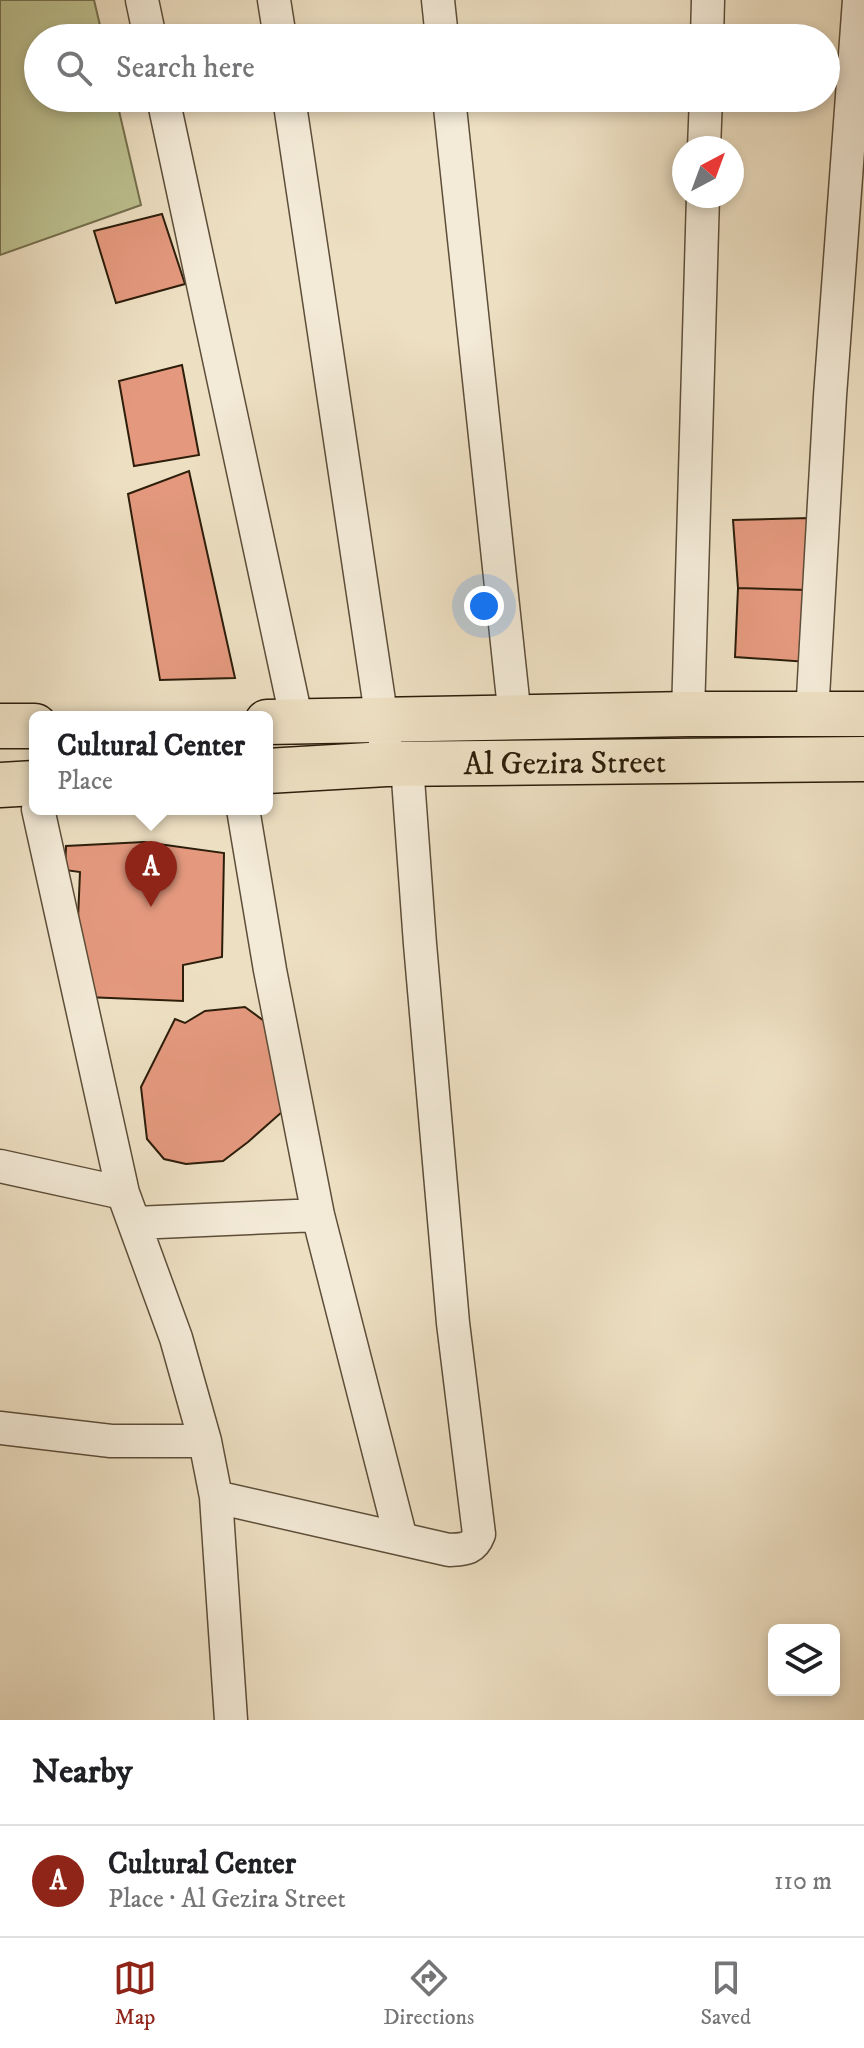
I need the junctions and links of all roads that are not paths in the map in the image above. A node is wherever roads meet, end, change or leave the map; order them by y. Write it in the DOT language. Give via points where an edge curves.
graph roads {
  1 [pos="142,0"];
  2 [pos="274,0"];
  3 [pos="438,0"];
  4 [pos="708,0"];
  5 [pos="859,0"];
  6 [pos="147,24"];
  7 [pos="278,24"];
  8 [pos="441,24"];
  9 [pos="707,24"];
  10 [pos="166,112"];
  11 [pos="291,112"];
  12 [pos="450,112"];
  13 [pos="705,112"];
  14 [pos="704,136"];
  15 [pos="703,208"];
  16 [pos="688,714"];
  17 [pos="864,714"];
  18 [pos="812,715"];
  19 [pos="515,718"];
  20 [pos="383,719"];
  21 [pos="282,722"];
  22 [pos="0,726"];
  23 [pos="29,726"];
  24 [pos="864,759"];
  25 [pos="397,765"];
  26 [pos="273,771"];
  27 [pos="34,815"];
  28 [pos="244,815"];
  29 [pos="0,1166"];
  30 [pos="123,1193"];
  31 [pos="318,1215"];
  32 [pos="135,1223"];
  33 [pos="0,1428"];
  34 [pos="205,1441"];
  35 [pos="216,1497"];
  36 [pos="401,1539"];
  37 [pos="231,1720"];
  1 -- 6 [label="street"];
  2 -- 7 [label="street"];
  3 -- 8 [label="street"];
  4 -- 9 [label="street"];
  5 -- 18 [label="street"];
  10 -- 21 [label="street"];
  11 -- 20 [label="street"];
  12 -- 19 [label="street"];
  13 -- 14 [label="street"];
  15 -- 16 [label="street"];
  16 -- 18 [label="main road, Al Gezira Street"];
  16 -- 19 [label="main road, Al Gezira Street"];
  17 -- 18 [label="main road, Al Gezira Street"];
  19 -- 20 [label="main road, Al Gezira Street"];
  20 -- 21 [label="main road, Al Gezira Street"];
  20 -- 25 [label="street"];
  22 -- 23 [label="main road"];
  24 -- 25 [label="main road, Al Gezira Street"];
  25 -- 26 [label="main road, Al Gezira Street"];
  25 -- 36 [label="street" via="479,1534 467,1549"];
  27 -- 30 [label="street"];
  28 -- 31 [label="street"];
  29 -- 30 [label="street"];
  30 -- 32 [label="street"];
  31 -- 32 [label="street"];
  31 -- 36 [label="street"];
  32 -- 34 [label="street"];
  33 -- 34 [label="street" via="111,1441"];
  34 -- 35 [label="street"];
  35 -- 36 [label="street"];
  35 -- 37 [label="street"];
}
